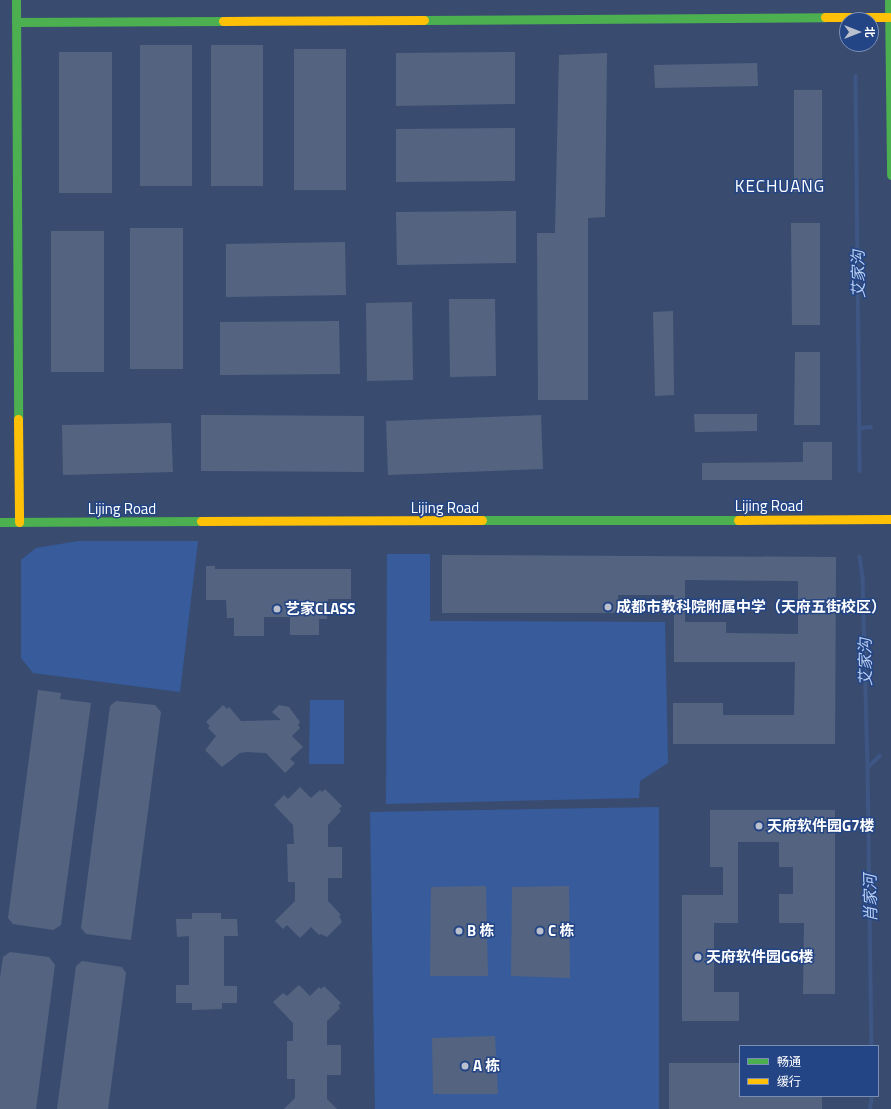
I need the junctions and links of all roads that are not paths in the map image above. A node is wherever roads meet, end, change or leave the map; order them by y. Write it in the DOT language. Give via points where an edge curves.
graph roads {
  1 [pos="16,0"];
  2 [pos="889,0"];
  3 [pos="889,18"];
  4 [pos="16,22"];
  5 [pos="891,175"];
  6 [pos="891,519"];
  7 [pos="0,522"];
  8 [pos="19,522"];
  1 -- 4 [label="street"];
  2 -- 3 [label="street"];
  3 -- 4 [label="street"];
  3 -- 5 [label="street"];
  4 -- 8 [label="street"];
  6 -- 8 [label="street, Lijing Road"];
  7 -- 8 [label="street, Lijing Road"];
}
